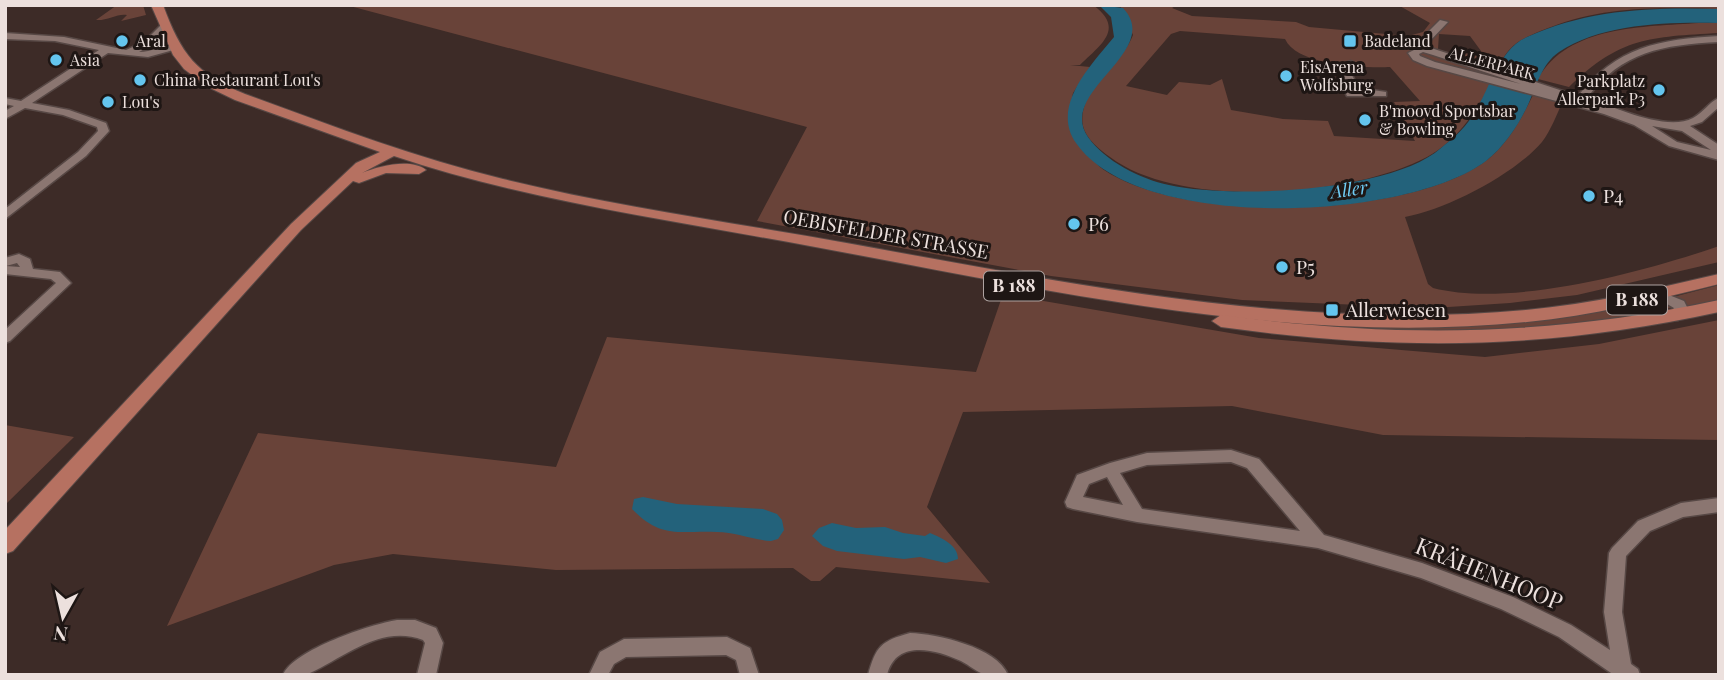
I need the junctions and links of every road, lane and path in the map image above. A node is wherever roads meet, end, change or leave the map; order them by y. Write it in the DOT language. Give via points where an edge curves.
graph roads {
  1 [pos="157,5"];
  2 [pos="1443,22"];
  3 [pos="164,25"];
  4 [pos="5,36"];
  5 [pos="1719,39"];
  6 [pos="174,47"];
  7 [pos="111,52"];
  8 [pos="130,52"];
  9 [pos="1351,64"];
  10 [pos="1382,93"];
  11 [pos="1580,100"];
  12 [pos="5,101"];
  13 [pos="1719,101"];
  14 [pos="24,102"];
  15 [pos="271,109"];
  16 [pos="5,116"];
  17 [pos="1698,120"];
  18 [pos="1680,126"];
  19 [pos="1656,127"];
  20 [pos="1698,141"];
  21 [pos="356,146"];
  22 [pos="1719,150"];
  23 [pos="390,155"];
  24 [pos="1719,157"];
  25 [pos="361,166"];
  26 [pos="419,170"];
  27 [pos="352,182"];
  28 [pos="329,197"];
  29 [pos="7,211"];
  30 [pos="5,261"];
  31 [pos="5,270"];
  32 [pos="28,272"];
  33 [pos="1719,279"];
  34 [pos="1659,295"];
  35 [pos="1719,306"];
  36 [pos="1673,317"];
  37 [pos="5,338"];
  38 [pos="1110,468"];
  39 [pos="1719,505"];
  40 [pos="1137,515"];
  41 [pos="1318,541"];
  42 [pos="5,545"];
  43 [pos="1627,671"];
  44 [pos="292,675"];
  45 [pos="426,675"];
  46 [pos="598,675"];
  47 [pos="750,675"];
  48 [pos="877,675"];
  49 [pos="999,675"];
  1 -- 3 [label="main road, B 188"];
  2 -- 11 [label="street, ALLERPARK" via="1423,43 1423,49 1476,70"];
  3 -- 6 [label="main road, B 188"];
  3 -- 8 [label="street" via="147,44"];
  4 -- 7 [label="street" via="61,39"];
  5 -- 11 [label="street" via="1673,43 1626,55 1596,77"];
  6 -- 7 [label="street" via="144,55"];
  6 -- 8 [label="street"];
  6 -- 15 [label="main road, B 188" via="190,67 226,91"];
  7 -- 8 [label="street"];
  7 -- 14 [label="street"];
  9 -- 10 [label="street" via="1342,66 1352,88"];
  11 -- 19 [label="street, ALLERPARK"];
  12 -- 14 [label="street"];
  13 -- 17 [label="street, ALLERPARK"];
  14 -- 16 [label="street"];
  14 -- 29 [label="street" via="102,125 104,131 82,154"];
  15 -- 21 [label="main road, B 188"];
  15 -- 23 [label="main road"];
  17 -- 18 [label="street, ALLERPARK"];
  17 -- 20 [label="street"];
  18 -- 19 [label="street, ALLERPARK"];
  18 -- 20 [label="street, ALLERPARK"];
  19 -- 20 [label="street, ALLERPARK" via="1659,137 1672,144"];
  20 -- 22 [label="street, ALLERPARK"];
  20 -- 24 [label="street, ALLERPARK"];
  21 -- 23 [label="main road, B 188"];
  21 -- 25 [label="main road"];
  23 -- 25 [label="main road"];
  23 -- 26 [label="main road, B 188"];
  23 -- 27 [label="main road"];
  23 -- 34 [label="main road, OEBISFELDER STRASSE / B 188" via="498,183 739,229 1009,278 1255,314 1446,320 1572,310"];
  25 -- 28 [label="main road"];
  26 -- 27 [label="main road" via="384,169"];
  26 -- 36 [label="main road, OEBISFELDER STRASSE / B 188" via="568,205 1258,327 1365,337 1474,340 1571,333"];
  27 -- 28 [label="main road"];
  28 -- 42 [label="main road" via="257,267"];
  30 -- 32 [label="street" via="19,258"];
  31 -- 32 [label="street"];
  32 -- 37 [label="street" via="55,275 64,282"];
  33 -- 34 [label="main road, OEBISFELDER STRASSE / B 188"];
  34 -- 36 [label="street" via="1679,304 1681,309"];
  35 -- 36 [label="main road, OEBISFELDER STRASSE / B 188"];
  38 -- 40 [label="street"];
  38 -- 40 [label="street, KRÄHENHOOP" via="1083,480 1073,502"];
  38 -- 41 [label="street, KRÄHENHOOP" via="1147,459 1231,456 1254,463"];
  39 -- 43 [label="street" via="1681,510 1644,526 1618,553 1614,612"];
  40 -- 41 [label="street, KRÄHENHOOP"];
  41 -- 43 [label="street, KRÄHENHOOP" via="1422,570 1507,603 1566,631"];
  44 -- 45 [label="street" via="348,641 378,632 419,629 430,634 434,643"];
  46 -- 47 [label="street" via="607,658 624,648 727,646 744,654"];
  48 -- 49 [label="street" via="884,652 912,642 962,651"];
}
